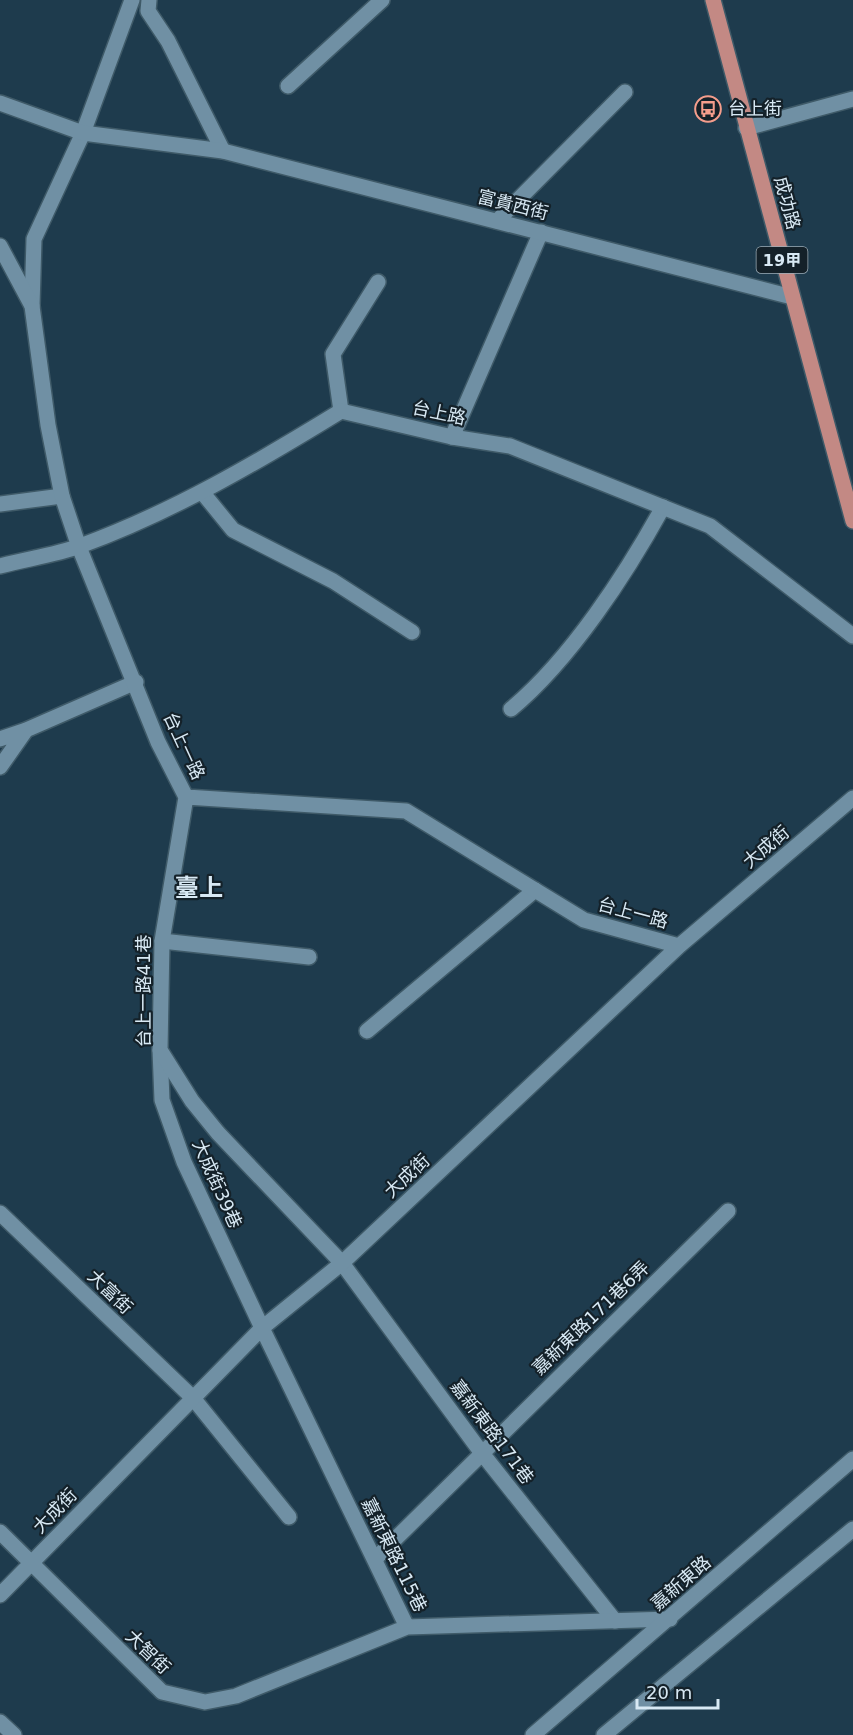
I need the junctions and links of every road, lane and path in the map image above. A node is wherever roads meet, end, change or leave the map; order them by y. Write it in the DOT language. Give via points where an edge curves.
graph roads {
  1 [pos="132,0"];
  2 [pos="149,0"];
  3 [pos="382,0"];
  4 [pos="713,0"];
  5 [pos="288,86"];
  6 [pos="625,92"];
  7 [pos="853,99"];
  8 [pos="0,103"];
  9 [pos="746,128"];
  10 [pos="83,133"];
  11 [pos="223,151"];
  12 [pos="497,221"];
  13 [pos="541,232"];
  14 [pos="0,246"];
  15 [pos="378,282"];
  16 [pos="792,297"];
  17 [pos="32,306"];
  18 [pos="341,411"];
  19 [pos="452,437"];
  20 [pos="202,492"];
  21 [pos="62,496"];
  22 [pos="0,504"];
  23 [pos="663,507"];
  24 [pos="853,520"];
  25 [pos="80,547"];
  26 [pos="0,566"];
  27 [pos="412,632"];
  28 [pos="853,636"];
  29 [pos="136,682"];
  30 [pos="511,709"];
  31 [pos="26,730"];
  32 [pos="0,739"];
  33 [pos="0,767"];
  34 [pos="186,797"];
  35 [pos="853,798"];
  36 [pos="535,890"];
  37 [pos="162,940"];
  38 [pos="679,946"];
  39 [pos="309,957"];
  40 [pos="368,1031"];
  41 [pos="160,1050"];
  42 [pos="728,1211"];
  43 [pos="0,1213"];
  44 [pos="342,1263"];
  45 [pos="262,1328"];
  46 [pos="193,1398"];
  47 [pos="481,1452"];
  48 [pos="853,1459"];
  49 [pos="289,1517"];
  50 [pos="853,1529"];
  51 [pos="0,1532"];
  52 [pos="375,1559"];
  53 [pos="31,1564"];
  54 [pos="0,1595"];
  55 [pos="670,1619"];
  56 [pos="615,1621"];
  57 [pos="407,1627"];
  58 [pos="0,1722"];
  59 [pos="14,1735"];
  60 [pos="533,1735"];
  61 [pos="604,1735"];
  1 -- 10 [label="street"];
  2 -- 11 [label="street" via="148,11 168,41"];
  3 -- 5 [label="street"];
  4 -- 9 [label="main road, 成功路 / 19甲"];
  6 -- 12 [label="street"];
  7 -- 9 [label="street"];
  8 -- 10 [label="street, 富貴西街"];
  9 -- 16 [label="main road, 成功路 / 19甲"];
  10 -- 11 [label="street, 富貴西街"];
  10 -- 17 [label="street" via="33,239"];
  11 -- 12 [label="street, 富貴西街"];
  12 -- 13 [label="street, 富貴西街"];
  13 -- 16 [label="street, 富貴西街"];
  13 -- 19 [label="street"];
  14 -- 17 [label="street, 台上一路"];
  15 -- 18 [label="street" via="333,354"];
  16 -- 24 [label="main road, 成功路 / 19甲"];
  17 -- 21 [label="street, 台上一路"];
  18 -- 19 [label="street, 台上路"];
  18 -- 20 [label="street"];
  19 -- 23 [label="street, 台上路" via="510,446"];
  20 -- 25 [label="street"];
  20 -- 27 [label="street" via="233,530 333,581"];
  21 -- 22 [label="street"];
  21 -- 25 [label="street, 台上一路"];
  23 -- 28 [label="street, 台上路" via="710,526"];
  23 -- 30 [label="street" via="629,570 559,659"];
  25 -- 26 [label="street"];
  25 -- 29 [label="street, 台上一路"];
  29 -- 31 [label="street"];
  29 -- 34 [label="street, 台上一路" via="158,742"];
  31 -- 32 [label="street"];
  31 -- 33 [label="street"];
  34 -- 36 [label="street, 台上一路" via="406,811"];
  34 -- 37 [label="street, 台上一路41巷"];
  35 -- 38 [label="street, 大成街"];
  36 -- 38 [label="street, 台上一路" via="584,920"];
  36 -- 40 [label="street"];
  37 -- 39 [label="street"];
  37 -- 41 [label="street, 台上一路41巷"];
  38 -- 44 [label="street, 大成街"];
  41 -- 44 [label="street, 台上一路41巷" via="218,1133"];
  41 -- 45 [label="street, 大成街39巷" via="162,1100 184,1162"];
  42 -- 47 [label="street, 嘉新東路171巷6弄"];
  43 -- 46 [label="street, 大富街"];
  44 -- 45 [label="street, 大成街"];
  44 -- 47 [label="street, 嘉新東路171巷"];
  45 -- 46 [label="street, 大成街"];
  45 -- 52 [label="street, 嘉新東路115巷"];
  46 -- 49 [label="street, 大富街"];
  46 -- 53 [label="street, 大成街"];
  47 -- 52 [label="street, 嘉新東路171巷6弄"];
  47 -- 56 [label="street, 嘉新東路171巷"];
  48 -- 55 [label="street, 嘉新東路"];
  50 -- 61 [label="street"];
  51 -- 53 [label="street, 大智街"];
  52 -- 57 [label="street, 嘉新東路115巷"];
  53 -- 54 [label="street, 大成街"];
  53 -- 57 [label="street, 大智街" via="162,1692 205,1702 236,1696"];
  55 -- 56 [label="street, 嘉新東路115巷"];
  55 -- 60 [label="street, 嘉新東路"];
  56 -- 57 [label="street, 嘉新東路115巷"];
  58 -- 59 [label="street"];
}
